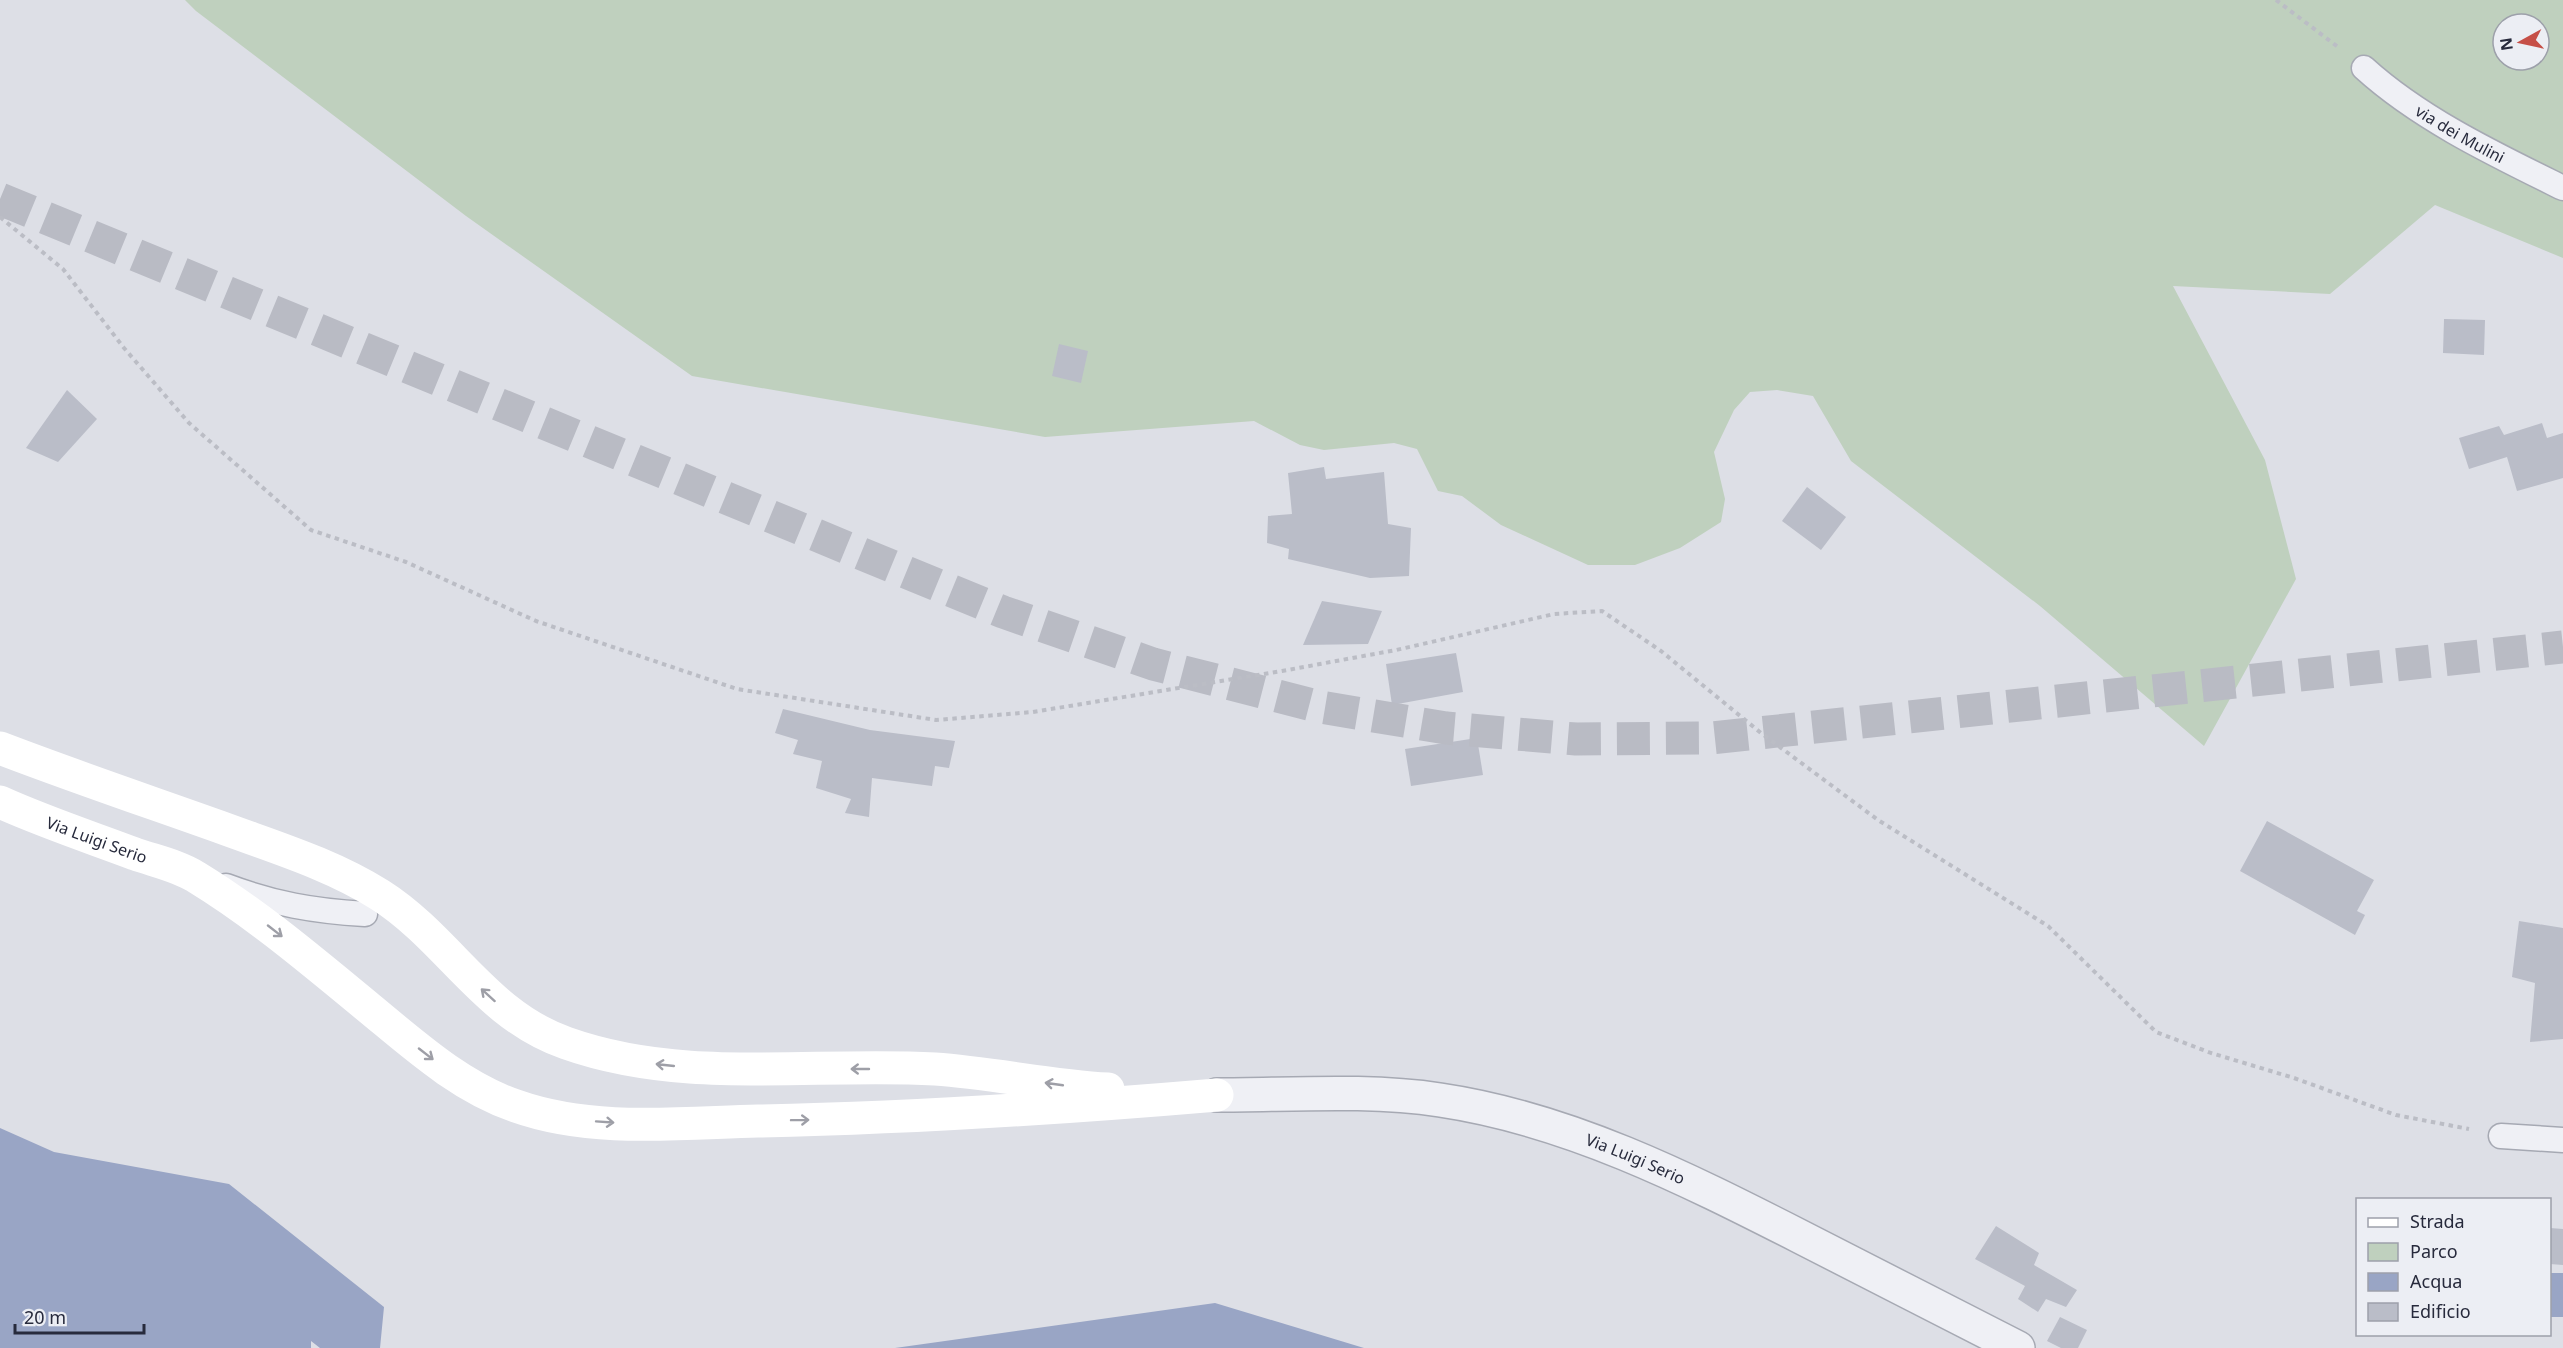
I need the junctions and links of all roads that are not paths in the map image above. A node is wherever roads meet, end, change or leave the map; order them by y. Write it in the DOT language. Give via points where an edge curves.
graph roads {
  1 [pos="2364,68"];
  2 [pos="2563,188"];
  3 [pos="0,748"];
  4 [pos="0,802"];
  5 [pos="193,874"];
  6 [pos="365,914"];
  7 [pos="1217,1095"];
  8 [pos="2501,1136"];
  9 [pos="2563,1140"];
  10 [pos="2018,1348"];
  1 -- 2 [label="lane, via dei Mulini" via="2382,84 2481,147"];
  7 -- 3 [label="main road, one-way" via="1080,1087 934,1069 692,1067 596,1053 517,1020 417,923 382,896 345,875"];
  4 -- 5 [label="main road, Via Luigi Serio"];
  5 -- 6 [label="lane" via="260,899 315,912"];
  5 -- 7 [label="main road, Via Luigi Serio, one-way" via="272,928 445,1069 516,1106 562,1118 660,1123 912,1118"];
  7 -- 10 [label="street, Via Luigi Serio" via="1373,1094 1440,1100 1513,1115 1583,1137 1691,1181"];
  8 -- 9 [label="lane"];
}
